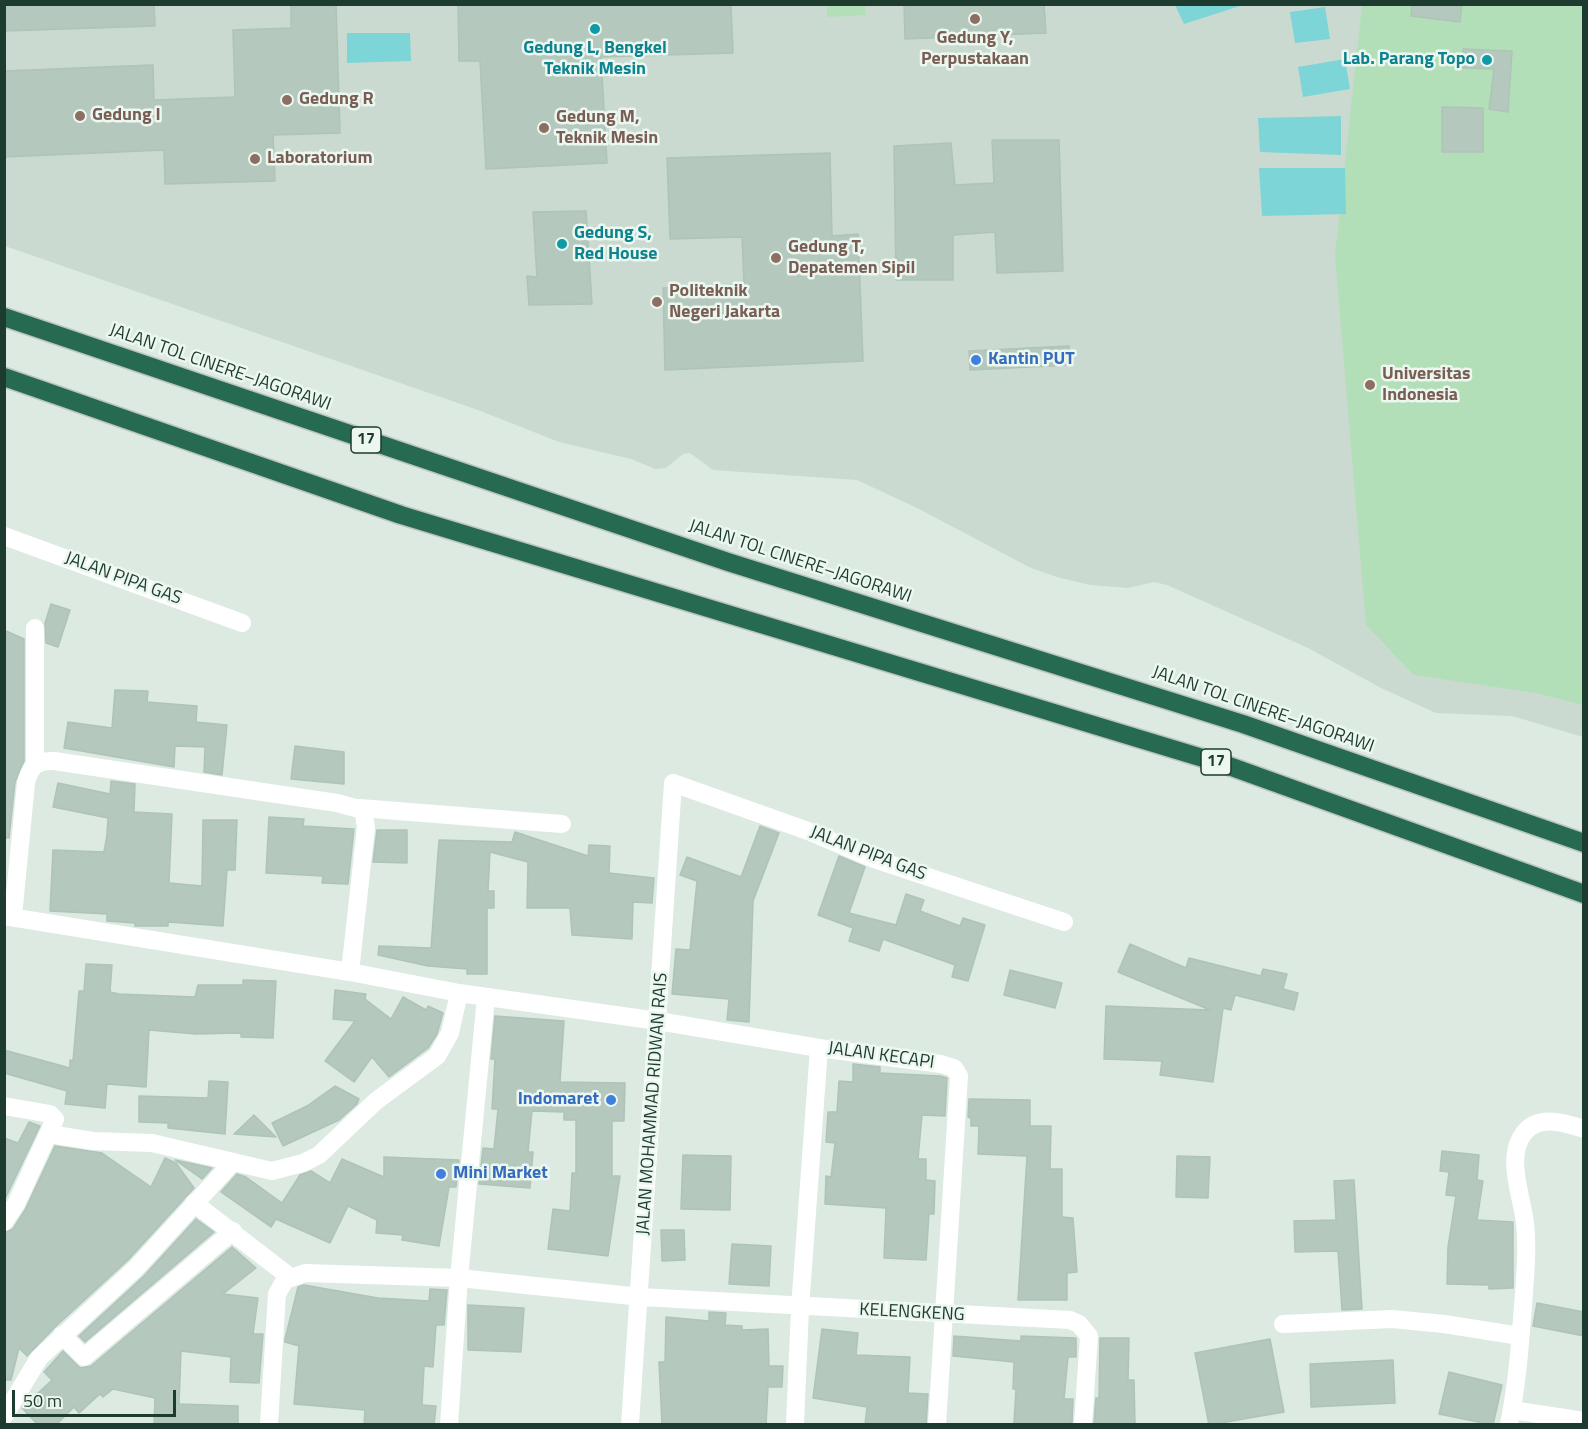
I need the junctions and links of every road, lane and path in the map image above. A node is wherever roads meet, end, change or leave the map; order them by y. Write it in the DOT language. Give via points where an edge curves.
graph roads {
  1 [pos="4,317"];
  2 [pos="4,377"];
  3 [pos="4,536"];
  4 [pos="242,623"];
  5 [pos="35,628"];
  6 [pos="35,764"];
  7 [pos="673,783"];
  8 [pos="360,808"];
  9 [pos="562,824"];
  10 [pos="1584,843"];
  11 [pos="1584,894"];
  12 [pos="9,916"];
  13 [pos="1064,922"];
  14 [pos="350,972"];
  15 [pos="459,993"];
  16 [pos="486,997"];
  17 [pos="658,1021"];
  18 [pos="819,1048"];
  19 [pos="4,1107"];
  20 [pos="1584,1129"];
  21 [pos="50,1134"];
  22 [pos="232,1163"];
  23 [pos="194,1203"];
  24 [pos="4,1222"];
  25 [pos="233,1231"];
  26 [pos="290,1277"];
  27 [pos="459,1278"];
  28 [pos="641,1297"];
  29 [pos="800,1308"];
  30 [pos="943,1315"];
  31 [pos="1283,1324"];
  32 [pos="62,1335"];
  33 [pos="1521,1336"];
  34 [pos="4,1416"];
  35 [pos="1510,1417"];
  36 [pos="1584,1421"];
  37 [pos="268,1425"];
  38 [pos="449,1425"];
  39 [pos="630,1425"];
  40 [pos="795,1425"];
  41 [pos="937,1425"];
  42 [pos="1083,1425"];
  1 -- 10 [label="highway, JALAN TOL CINERE–JAGORAWI / 17" via="728,562 1243,724"];
  2 -- 11 [label="highway, 17" via="401,515 1229,766"];
  3 -- 4 [label="street, JALAN PIPA GAS"];
  5 -- 6 [label="street"];
  6 -- 8 [label="street" via="54,761"];
  6 -- 12 [label="street" via="26,783"];
  7 -- 13 [label="street, JALAN PIPA GAS" via="874,859"];
  7 -- 17 [label="street, JALAN MOHAMMAD RIDWAN RAIS"];
  8 -- 9 [label="street"];
  8 -- 14 [label="street" via="366,827"];
  12 -- 14 [label="street"];
  14 -- 15 [label="street"];
  15 -- 16 [label="street"];
  15 -- 22 [label="street" via="450,1033 437,1056 376,1101 319,1155 272,1171"];
  16 -- 17 [label="street"];
  16 -- 27 [label="street"];
  17 -- 18 [label="street"];
  17 -- 28 [label="street, JALAN MOHAMMAD RIDWAN RAIS"];
  18 -- 29 [label="street, JALAN KECAPI"];
  18 -- 30 [label="street, JALAN KECAPI" via="941,1064 957,1073"];
  19 -- 21 [label="street" via="53,1116"];
  20 -- 33 [label="street" via="1553,1120 1528,1129 1516,1151 1526,1240"];
  21 -- 22 [label="street" via="93,1141 152,1143"];
  21 -- 24 [label="street"];
  22 -- 23 [label="street"];
  23 -- 25 [label="street"];
  23 -- 32 [label="street" via="136,1268"];
  25 -- 26 [label="street"];
  25 -- 32 [label="street" via="84,1357"];
  26 -- 27 [label="street, KELENGKENG" via="305,1273"];
  26 -- 37 [label="street" via="282,1282 277,1294"];
  27 -- 28 [label="street, KELENGKENG"];
  27 -- 38 [label="street"];
  28 -- 29 [label="street, KELENGKENG"];
  28 -- 39 [label="street, JALAN MOHAMMAD RIDWAN RAIS"];
  29 -- 30 [label="street, KELENGKENG"];
  29 -- 40 [label="street, JALAN KECAPI"];
  30 -- 41 [label="street"];
  30 -- 42 [label="street, KELENGKENG" via="1070,1320 1079,1324 1089,1336"];
  31 -- 33 [label="street" via="1392,1319"];
  32 -- 34 [label="street" via="39,1358"];
  33 -- 35 [label="street"];
  35 -- 36 [label="street"];
}
